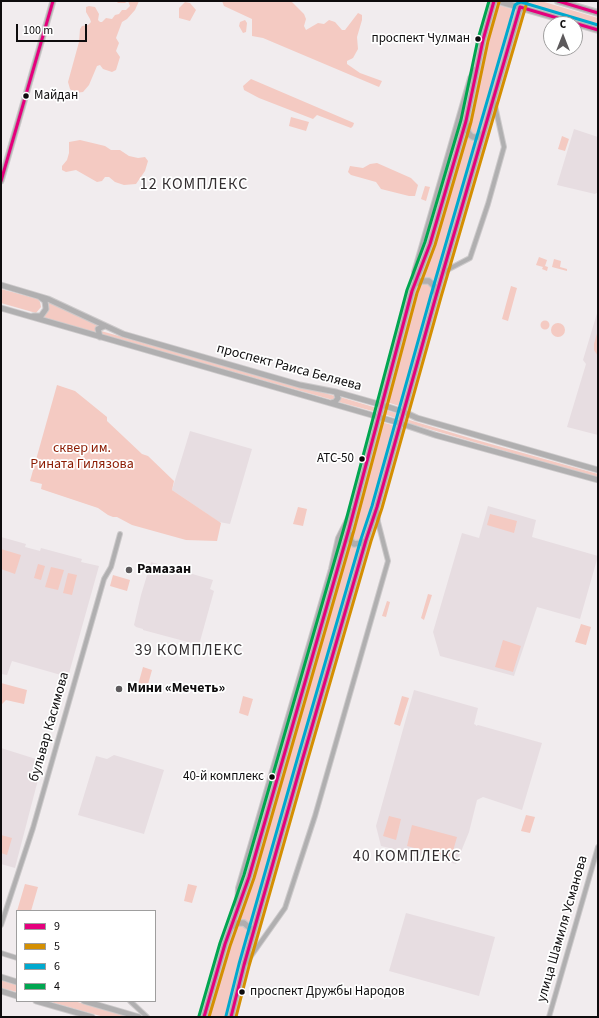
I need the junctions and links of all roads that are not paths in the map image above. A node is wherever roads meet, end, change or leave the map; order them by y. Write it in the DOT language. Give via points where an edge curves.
graph roads {
  1 [pos="53,1"];
  2 [pos="494,1"];
  3 [pos="498,1"];
  4 [pos="558,1"];
  5 [pos="521,4"];
  6 [pos="598,13"];
  7 [pos="598,30"];
  8 [pos="477,65"];
  9 [pos="494,101"];
  10 [pos="466,121"];
  11 [pos="483,133"];
  12 [pos="1,182"];
  13 [pos="443,274"];
  14 [pos="415,284"];
  15 [pos="1,285"];
  16 [pos="37,295"];
  17 [pos="436,296"];
  18 [pos="1,308"];
  19 [pos="30,316"];
  20 [pos="105,326"];
  21 [pos="100,337"];
  22 [pos="336,392"];
  23 [pos="331,404"];
  24 [pos="382,405"];
  25 [pos="404,412"];
  26 [pos="379,417"];
  27 [pos="401,424"];
  28 [pos="598,470"];
  29 [pos="598,480"];
  30 [pos="354,506"];
  31 [pos="377,507"];
  32 [pos="349,529"];
  33 [pos="120,534"];
  34 [pos="366,540"];
  35 [pos="598,847"];
  36 [pos="236,912"];
  37 [pos="1,925"];
  38 [pos="231,928"];
  39 [pos="252,937"];
  40 [pos="1,953"];
  41 [pos="16,958"];
  42 [pos="244,965"];
  43 [pos="1,977"];
  44 [pos="16,982"];
  45 [pos="1,991"];
  46 [pos="16,996"];
  47 [pos="40,1002"];
  48 [pos="87,1002"];
  49 [pos="131,1002"];
  50 [pos="92,1017"];
  51 [pos="139,1017"];
  52 [pos="147,1017"];
  53 [pos="204,1017"];
  54 [pos="231,1017"];
  55 [pos="549,1017"];
  1 -- 12 [label="street"];
  2 -- 8 [label="main road"];
  3 -- 5 [label="main road"];
  4 -- 6 [label="main road"];
  5 -- 7 [label="main road"];
  5 -- 9 [label="main road"];
  8 -- 10 [label="main road"];
  8 -- 14 [label="street" via="470,78 414,272"];
  9 -- 11 [label="main road"];
  9 -- 13 [label="street" via="504,147 488,204 470,258"];
  10 -- 11 [label="main road" via="470,135 474,137"];
  10 -- 14 [label="main road" via="430,244"];
  11 -- 13 [label="main road"];
  13 -- 17 [label="main road"];
  14 -- 17 [label="main road" via="429,281 435,287"];
  14 -- 24 [label="main road"];
  15 -- 16 [label="street, проспект Раиса Беляева"];
  16 -- 19 [label="street" via="45,302 46,309 41,316"];
  16 -- 20 [label="street, проспект Раиса Беляева"];
  17 -- 25 [label="main road"];
  18 -- 19 [label="street, проспект Раиса Беляева"];
  19 -- 21 [label="street, проспект Раиса Беляева"];
  20 -- 21 [label="street" via="98,330"];
  20 -- 22 [label="street, проспект Раиса Беляева" via="123,334"];
  21 -- 23 [label="street, проспект Раиса Беляева"];
  22 -- 23 [label="street" via="337,401"];
  22 -- 24 [label="street, проспект Раиса Беляева"];
  23 -- 26 [label="street, проспект Раиса Беляева"];
  24 -- 25 [label="street, проспект Раиса Беляева"];
  24 -- 26 [label="main road"];
  25 -- 27 [label="main road"];
  25 -- 28 [label="street, проспект Раиса Беляева" via="457,430"];
  26 -- 27 [label="street, проспект Раиса Беляева"];
  26 -- 30 [label="main road"];
  27 -- 29 [label="street, проспект Раиса Беляева"];
  27 -- 31 [label="main road"];
  30 -- 32 [label="main road"];
  30 -- 36 [label="street" via="338,538 238,888"];
  31 -- 34 [label="main road"];
  31 -- 42 [label="street" via="378,522 388,561 321,794 285,908"];
  32 -- 34 [label="main road" via="349,537 354,544"];
  32 -- 36 [label="main road" via="249,877"];
  33 -- 37 [label="street, бульвар Касимова" via="104,580 33,828"];
  34 -- 39 [label="main road"];
  35 -- 55 [label="street, улица Шамиля Усманова"];
  36 -- 38 [label="main road"];
  38 -- 39 [label="main road" via="235,924 244,923 251,929"];
  38 -- 53 [label="main road"];
  39 -- 42 [label="main road"];
  40 -- 41 [label="street"];
  42 -- 54 [label="main road"];
  43 -- 44 [label="street"];
  45 -- 46 [label="street"];
  47 -- 50 [label="street"];
  48 -- 51 [label="street"];
  49 -- 52 [label="street"];
}
